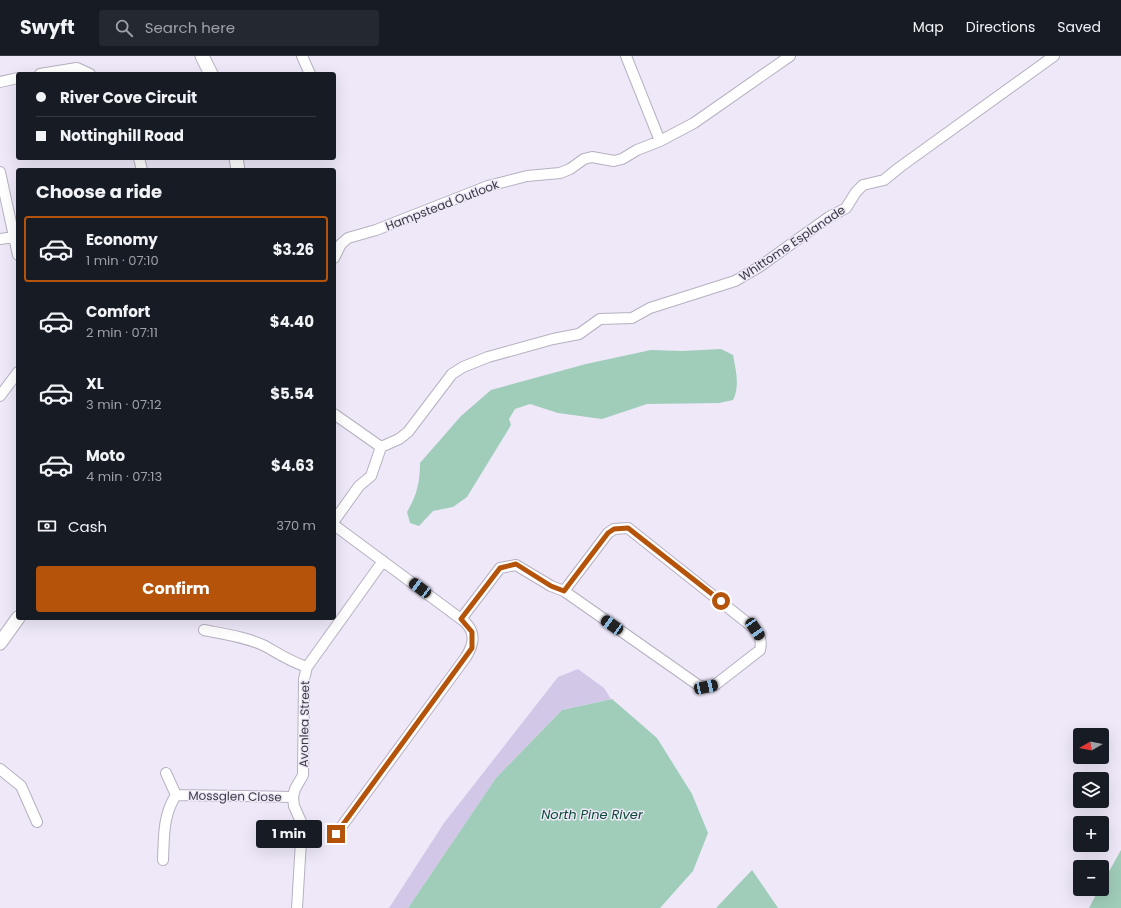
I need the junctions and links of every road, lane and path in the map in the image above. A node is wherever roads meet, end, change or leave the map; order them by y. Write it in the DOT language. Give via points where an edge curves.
graph roads {
  1 [pos="202,56"];
  2 [pos="302,56"];
  3 [pos="626,56"];
  4 [pos="790,56"];
  5 [pos="1054,56"];
  6 [pos="52,72"];
  7 [pos="86,72"];
  8 [pos="210,72"];
  9 [pos="309,72"];
  10 [pos="16,78"];
  11 [pos="0,82"];
  12 [pos="660,140"];
  13 [pos="0,172"];
  14 [pos="14,236"];
  15 [pos="0,240"];
  16 [pos="16,246"];
  17 [pos="336,254"];
  18 [pos="16,375"];
  19 [pos="0,396"];
  20 [pos="336,415"];
  21 [pos="381,447"];
  22 [pos="336,518"];
  23 [pos="336,526"];
  24 [pos="383,561"];
  25 [pos="564,591"];
  26 [pos="461,619"];
  27 [pos="17,620"];
  28 [pos="204,630"];
  29 [pos="0,643"];
  30 [pos="307,667"];
  31 [pos="0,769"];
  32 [pos="166,773"];
  33 [pos="176,795"];
  34 [pos="294,797"];
  35 [pos="38,822"];
  36 [pos="336,834"];
  37 [pos="163,860"];
  38 [pos="297,908"];
  1 -- 8 [label="street"];
  2 -- 9 [label="street"];
  3 -- 12 [label="street"];
  4 -- 12 [label="street, Hampstead Outlook" via="694,123"];
  5 -- 21 [label="street, Whittome Esplanade" via="884,180 863,185 846,208 758,267 720,287 650,308 632,318 600,319 579,334 488,357 463,367 452,374 408,432"];
  6 -- 7 [label="street" via="77,68"];
  10 -- 11 [label="street"];
  12 -- 17 [label="street, Hampstead Outlook" via="622,159 592,157 560,173 527,176 488,186 376,230 348,238"];
  13 -- 14 [label="street"];
  14 -- 15 [label="street"];
  14 -- 16 [label="street"];
  18 -- 19 [label="street"];
  20 -- 21 [label="street"];
  21 -- 22 [label="street" via="371,476 359,486"];
  23 -- 24 [label="street"];
  24 -- 26 [label="street"];
  24 -- 30 [label="street, Avonlea Street"];
  25 -- 25 [label="street" via="698,685 715,685 760,650 760,636 755,629 628,528 614,529 608,533"];
  25 -- 26 [label="street" via="551,586 516,564 509,565 500,568"];
  26 -- 36 [label="street" via="472,632 472,648"];
  27 -- 29 [label="street"];
  28 -- 30 [label="street" via="234,635"];
  30 -- 34 [label="street, Avonlea Street" via="304,679 303,775 295,789"];
  31 -- 35 [label="street" via="21,786"];
  32 -- 33 [label="street, Mossglen Close"];
  33 -- 34 [label="street, Mossglen Close"];
  33 -- 37 [label="street, Mossglen Close" via="165,820"];
  34 -- 38 [label="street" via="294,806 302,824"];
}
